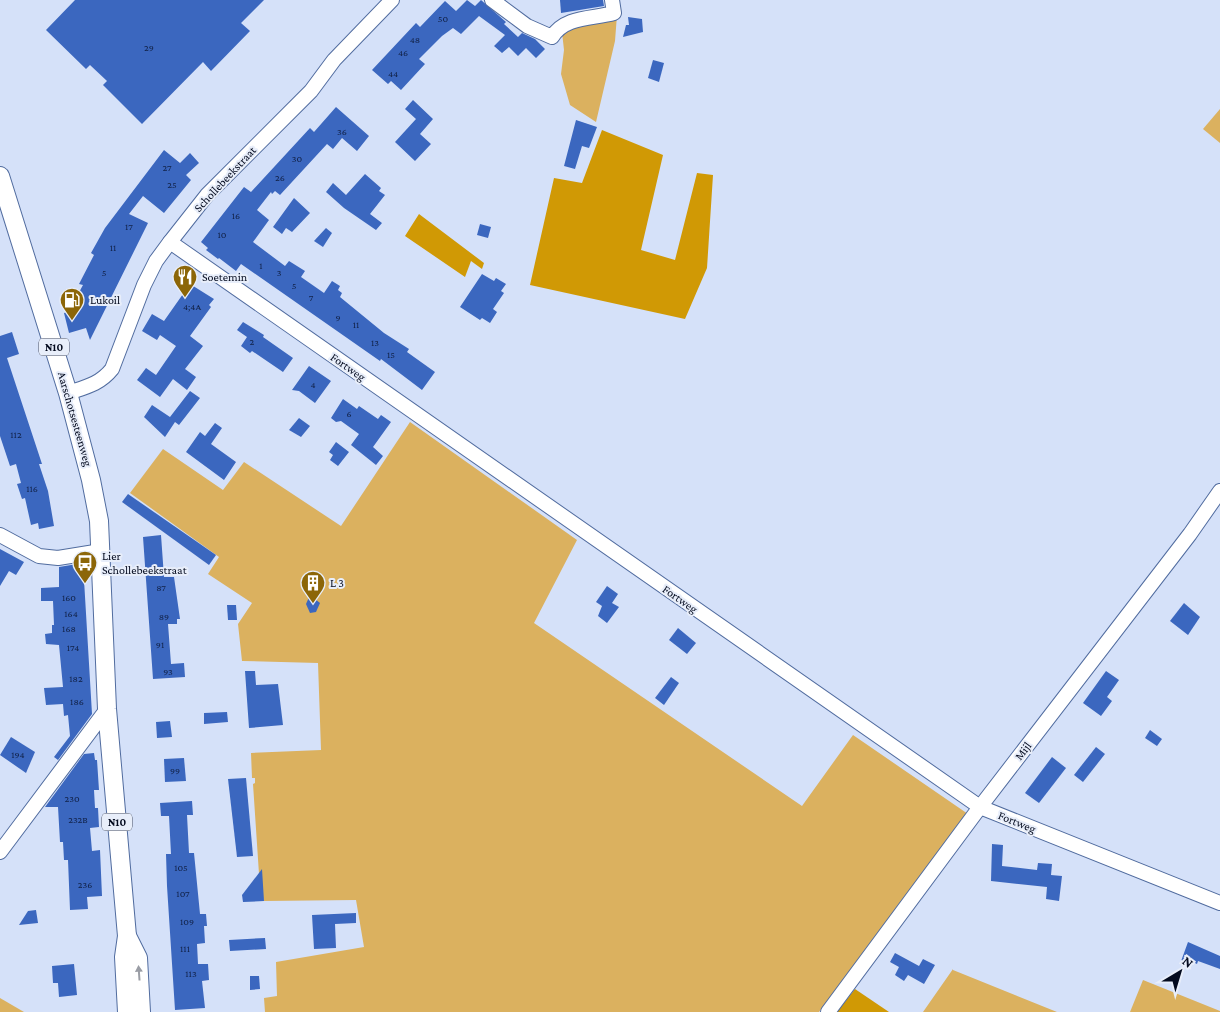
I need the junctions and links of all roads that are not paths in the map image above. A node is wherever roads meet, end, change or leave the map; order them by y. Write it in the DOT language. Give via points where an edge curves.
graph roads {
  1 [pos="392,0"];
  2 [pos="492,0"];
  3 [pos="612,0"];
  4 [pos="0,176"];
  5 [pos="170,242"];
  6 [pos="68,393"];
  7 [pos="1220,491"];
  8 [pos="0,535"];
  9 [pos="101,551"];
  10 [pos="108,709"];
  11 [pos="980,808"];
  12 [pos="0,852"];
  13 [pos="1220,903"];
  14 [pos="127,936"];
  15 [pos="128,1012"];
  16 [pos="141,1012"];
  17 [pos="828,1012"];
  1 -- 5 [label="street, Schollebeekstraat" via="334,60 311,91 207,195"];
  2 -- 3 [label="street" via="527,26 552,37 560,26 614,13"];
  4 -- 6 [label="main road, Aarschotsesteenweg / N10"];
  5 -- 6 [label="street, Schollebeekstraat" via="144,285 112,369 98,382"];
  5 -- 11 [label="street, Fortweg"];
  6 -- 9 [label="main road, Aarschotsesteenweg / N10" via="91,480"];
  7 -- 11 [label="street, Mijl"];
  8 -- 9 [label="street" via="39,556 58,558"];
  9 -- 10 [label="main road, Aarschotsesteenweg / N10"];
  10 -- 12 [label="street"];
  10 -- 14 [label="main road, Aarschotsesteenweg / N10"];
  11 -- 13 [label="street, Fortweg"];
  11 -- 17 [label="street, Mijl"];
  14 -- 15 [label="main road, Aarschotsesteenweg / N10" via="124,956"];
  16 -- 14 [label="main road, Aarschotsesteenweg / N10, one-way" via="138,958"];
}
